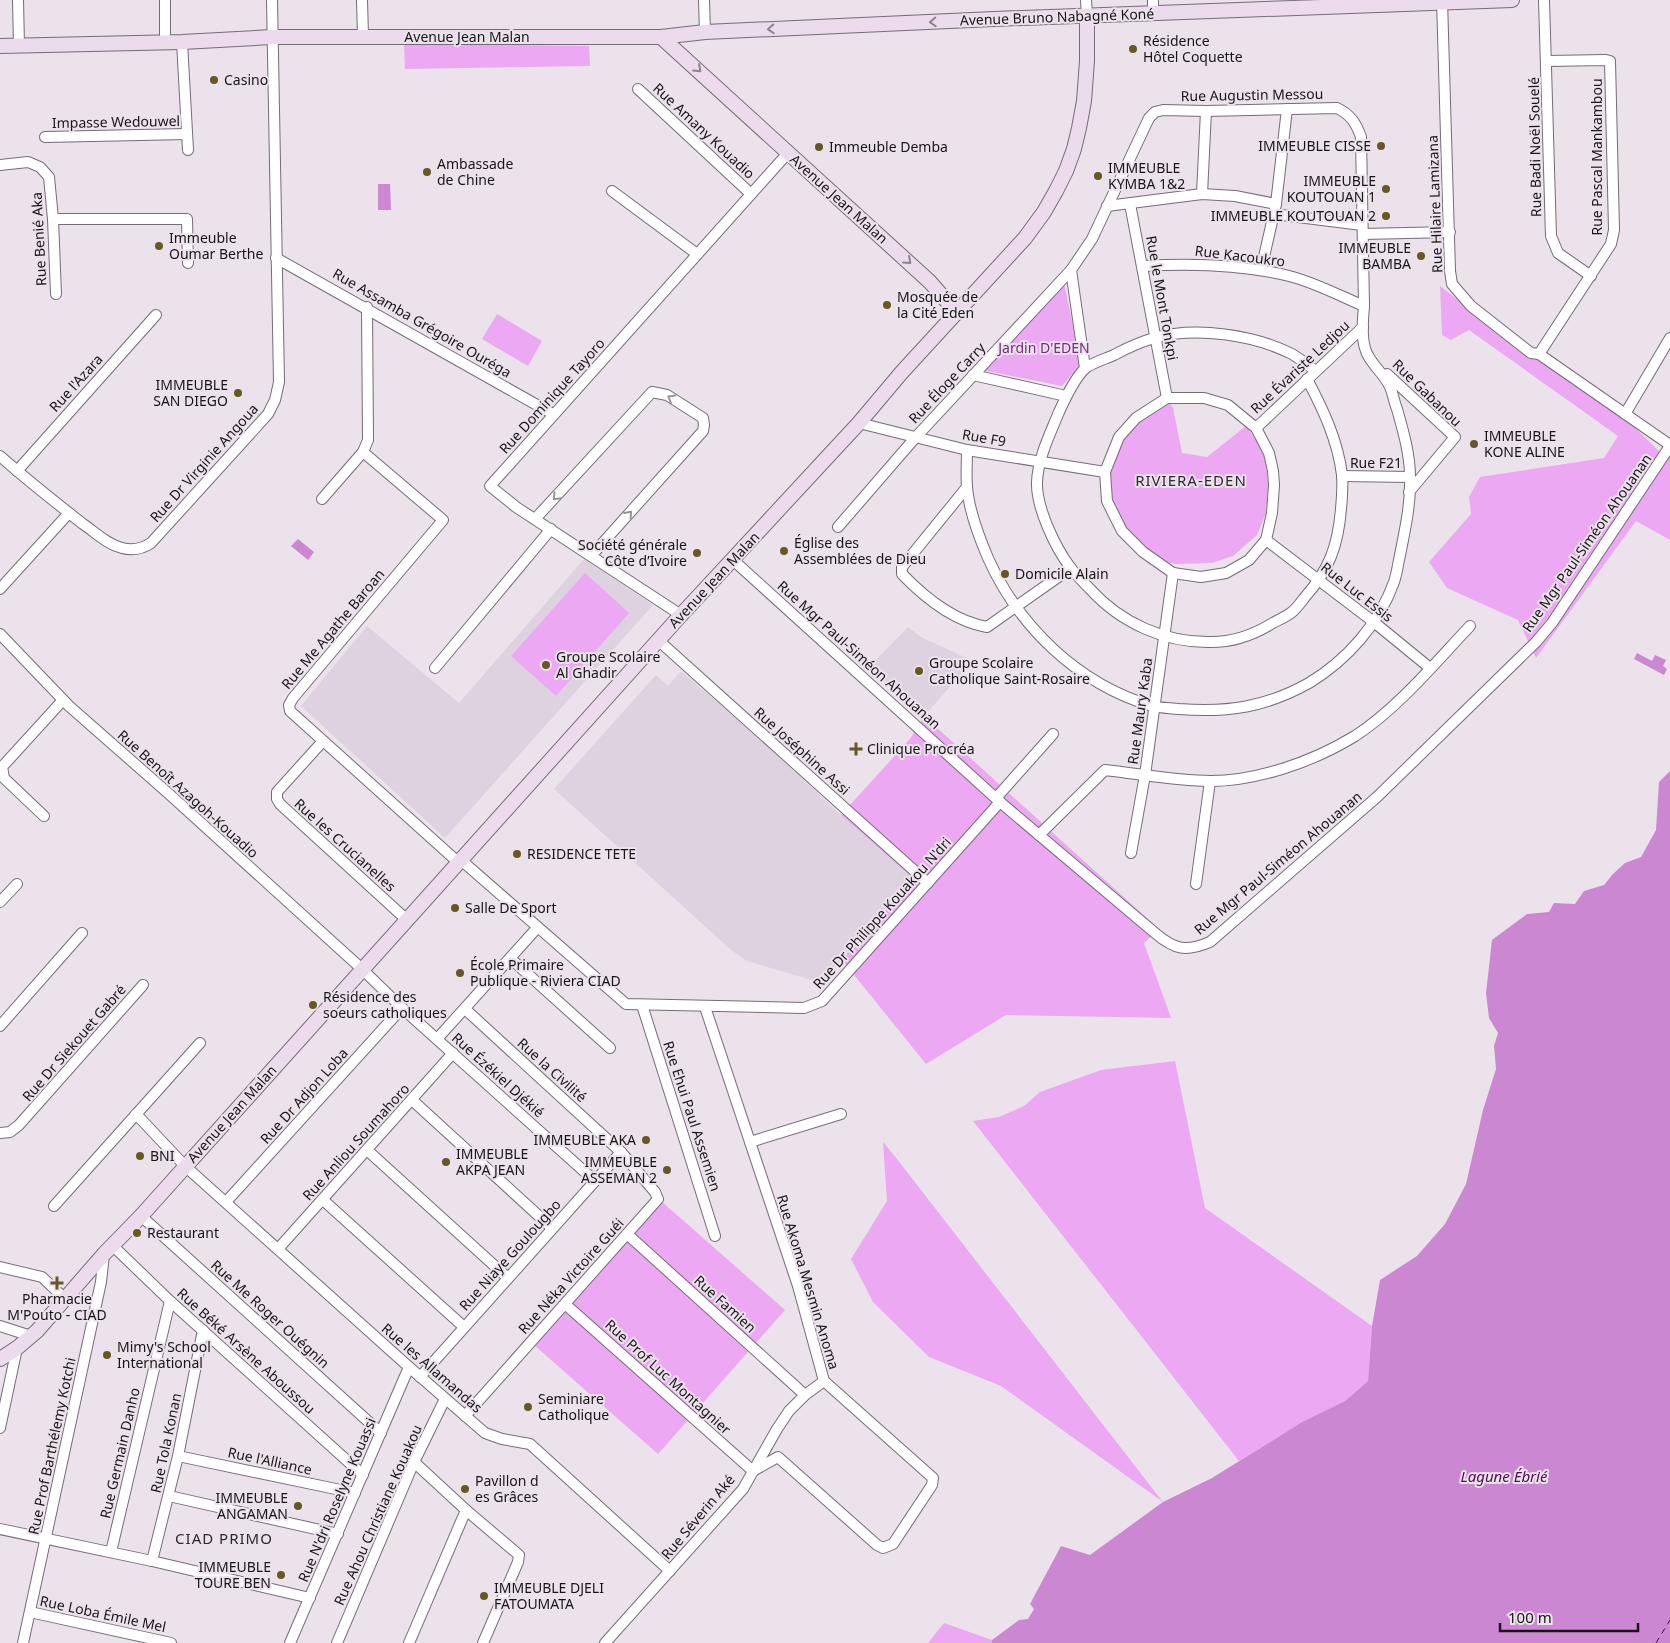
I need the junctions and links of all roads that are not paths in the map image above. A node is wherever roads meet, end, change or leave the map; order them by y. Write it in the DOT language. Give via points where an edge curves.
graph roads {
  1 [pos="18,0"];
  2 [pos="165,0"];
  3 [pos="272,0"];
  4 [pos="362,0"];
  5 [pos="704,0"];
  6 [pos="1086,0"];
  7 [pos="1512,0"];
  8 [pos="1544,0"];
  9 [pos="1442,1"];
  10 [pos="1342,3"];
  11 [pos="1153,7"];
  12 [pos="1087,16"];
  13 [pos="705,32"];
  14 [pos="363,36"];
  15 [pos="272,37"];
  16 [pos="661,37"];
  17 [pos="165,42"];
  18 [pos="182,42"];
  19 [pos="0,46"];
  20 [pos="20,46"];
  21 [pos="1547,60"];
  22 [pos="638,89"];
  23 [pos="1287,109"];
  24 [pos="1206,111"];
  25 [pos="187,134"];
  26 [pos="45,137"];
  27 [pos="188,150"];
  28 [pos="788,153"];
  29 [pos="0,165"];
  30 [pos="612,191"];
  31 [pos="751,194"];
  32 [pos="1202,194"];
  33 [pos="1130,204"];
  34 [pos="1107,206"];
  35 [pos="1275,209"];
  36 [pos="53,219"];
  37 [pos="1362,229"];
  38 [pos="1450,232"];
  39 [pos="697,254"];
  40 [pos="276,258"];
  41 [pos="188,263"];
  42 [pos="1143,266"];
  43 [pos="1071,270"];
  44 [pos="1261,270"];
  45 [pos="1591,276"];
  46 [pos="56,294"];
  47 [pos="1364,306"];
  48 [pos="367,307"];
  49 [pos="957,313"];
  50 [pos="156,314"];
  51 [pos="1363,327"];
  52 [pos="1155,338"];
  53 [pos="1670,338"];
  54 [pos="1539,354"];
  55 [pos="1373,362"];
  56 [pos="1085,368"];
  57 [pos="1316,371"];
  58 [pos="973,375"];
  59 [pos="1307,379"];
  60 [pos="1066,396"];
  61 [pos="1167,398"];
  62 [pos="553,414"];
  63 [pos="1625,414"];
  64 [pos="859,423"];
  65 [pos="1256,428"];
  66 [pos="915,438"];
  67 [pos="1670,446"];
  68 [pos="967,450"];
  69 [pos="363,452"];
  70 [pos="0,456"];
  71 [pos="1040,461"];
  72 [pos="17,471"];
  73 [pos="1105,472"];
  74 [pos="1342,476"];
  75 [pos="1410,477"];
  76 [pos="967,487"];
  77 [pos="1409,492"];
  78 [pos="322,499"];
  79 [pos="69,513"];
  80 [pos="538,516"];
  81 [pos="838,527"];
  82 [pos="551,529"];
  83 [pos="1266,540"];
  84 [pos="594,553"];
  85 [pos="733,560"];
  86 [pos="1071,568"];
  87 [pos="1173,573"];
  88 [pos="1320,581"];
  89 [pos="0,589"];
  90 [pos="1015,607"];
  91 [pos="681,615"];
  92 [pos="1375,623"];
  93 [pos="1470,626"];
  94 [pos="0,634"];
  95 [pos="1165,637"];
  96 [pos="658,640"];
  97 [pos="435,668"];
  98 [pos="1430,668"];
  99 [pos="63,700"];
  100 [pos="1154,706"];
  101 [pos="1053,734"];
  102 [pos="323,741"];
  103 [pos="1145,775"];
  104 [pos="1210,781"];
  105 [pos="998,800"];
  106 [pos="44,816"];
  107 [pos="1039,834"];
  108 [pos="1131,853"];
  109 [pos="460,861"];
  110 [pos="928,883"];
  111 [pos="17,884"];
  112 [pos="1196,884"];
  113 [pos="0,902"];
  114 [pos="407,920"];
  115 [pos="537,928"];
  116 [pos="82,933"];
  117 [pos="511,959"];
  118 [pos="362,969"];
  119 [pos="143,985"];
  120 [pos="642,1005"];
  121 [pos="705,1007"];
  122 [pos="402,1008"];
  123 [pos="465,1009"];
  124 [pos="0,1026"];
  125 [pos="437,1039"];
  126 [pos="200,1043"];
  127 [pos="610,1048"];
  128 [pos="453,1053"];
  129 [pos="412,1100"];
  130 [pos="136,1114"];
  131 [pos="841,1114"];
  132 [pos="0,1133"];
  133 [pos="750,1142"];
  134 [pos="367,1150"];
  135 [pos="621,1152"];
  136 [pos="185,1166"];
  137 [pos="595,1181"];
  138 [pos="323,1200"];
  139 [pos="226,1202"];
  140 [pos="54,1206"];
  141 [pos="141,1216"];
  142 [pos="552,1228"];
  143 [pos="627,1234"];
  144 [pos="716,1236"];
  145 [pos="278,1249"];
  146 [pos="108,1250"];
  147 [pos="0,1267"];
  148 [pos="508,1278"];
  149 [pos="64,1298"];
  150 [pos="170,1301"];
  151 [pos="565,1304"];
  152 [pos="0,1326"];
  153 [pos="464,1327"];
  154 [pos="203,1330"];
  155 [pos="31,1336"];
  156 [pos="17,1348"];
  157 [pos="0,1359"];
  158 [pos="409,1367"];
  159 [pos="420,1377"];
  160 [pos="824,1381"];
  161 [pos="805,1395"];
  162 [pos="445,1398"];
  163 [pos="465,1416"];
  164 [pos="0,1428"];
  165 [pos="381,1433"];
  166 [pos="178,1456"];
  167 [pos="414,1462"];
  168 [pos="752,1471"];
  169 [pos="363,1474"];
  170 [pos="355,1493"];
  171 [pos="168,1496"];
  172 [pos="466,1510"];
  173 [pos="0,1529"];
  174 [pos="338,1534"];
  175 [pos="45,1539"];
  176 [pos="111,1552"];
  177 [pos="152,1561"];
  178 [pos="670,1571"];
  179 [pos="310,1598"];
  180 [pos="30,1612"];
  181 [pos="23,1643"];
  182 [pos="171,1643"];
  183 [pos="290,1643"];
  184 [pos="337,1643"];
  185 [pos="409,1643"];
  186 [pos="483,1643"];
  187 [pos="605,1643"];
  1 -- 20 [label="street"];
  2 -- 17 [label="street"];
  3 -- 15 [label="street, Rue Dr Virginie Angoua"];
  4 -- 14 [label="street"];
  5 -- 13 [label="street"];
  6 -- 12 [label="street"];
  7 -- 9 [label="main road, Avenue Bruno Nabagné Koné"];
  8 -- 21 [label="street, Rue Badi Noël Souelé"];
  9 -- 10 [label="main road, Avenue Bruno Nabagné Koné"];
  9 -- 38 [label="street, Rue Hilaire Lamizana"];
  10 -- 11 [label="main road, Avenue Bruno Nabagné Koné"];
  11 -- 12 [label="main road, Avenue Bruno Nabagné Koné"];
  12 -- 13 [label="main road, Avenue Bruno Nabagné Koné, one-way"];
  12 -- 49 [label="main road" via="1084,101 1066,171 1044,212 1025,238"];
  13 -- 16 [label="main road, Avenue Bruno Nabagné Koné"];
  14 -- 15 [label="main road, Avenue Jean Malan"];
  14 -- 16 [label="main road, Avenue Jean Malan"];
  15 -- 18 [label="main road, Avenue Jean Malan"];
  15 -- 40 [label="street, Rue Dr Virginie Angoua"];
  16 -- 28 [label="main road, Avenue Jean Malan, one-way"];
  17 -- 18 [label="main road, Avenue Jean Malan"];
  17 -- 20 [label="main road, Avenue Jean Malan"];
  18 -- 25 [label="street"];
  19 -- 20 [label="main road, Avenue Jean Malan"];
  21 -- 45 [label="street, Rue Badi Noël Souelé" via="1552,236 1558,252"];
  21 -- 45 [label="street, Rue Pascal Mankambou" via="1610,61 1614,230 1611,244"];
  22 -- 31 [label="street, Rue Amany Kouadio"];
  23 -- 24 [label="street, Rue Augustin Messou"];
  23 -- 35 [label="street"];
  23 -- 37 [label="street, Rue Augustin Messou" via="1337,108 1356,123 1361,137"];
  24 -- 32 [label="street"];
  24 -- 34 [label="street, Rue Augustin Messou" via="1155,112 1149,118"];
  25 -- 26 [label="street, Impasse Wedouwel"];
  25 -- 27 [label="street"];
  28 -- 31 [label="street, Rue Dominique Tayoro"];
  28 -- 49 [label="main road, Avenue Jean Malan, one-way" via="930,282"];
  29 -- 36 [label="street, Rue Benié Aka" via="28,162 40,167 49,177"];
  30 -- 39 [label="street"];
  31 -- 39 [label="street, Rue Dominique Tayoro"];
  32 -- 33 [label="street"];
  32 -- 35 [label="street" via="1235,196"];
  33 -- 34 [label="street"];
  33 -- 42 [label="street, Rue le Mont Tonkpi"];
  34 -- 43 [label="street, Rue Éloge Carry" via="1092,239"];
  35 -- 37 [label="street"];
  35 -- 44 [label="street"];
  36 -- 41 [label="street" via="187,219"];
  36 -- 46 [label="street, Rue Benié Aka"];
  37 -- 38 [label="street"];
  37 -- 47 [label="street, Rue Augustin Messou"];
  38 -- 54 [label="street, Rue Hilaire Lamizana" via="1450,271 1452,284 1459,294 1531,353"];
  39 -- 62 [label="street, Rue Dominique Tayoro"];
  40 -- 48 [label="street, Rue Assamba Grégoire Ouréga"];
  40 -- 79 [label="street, Rue Dr Virginie Angoua" via="279,382 276,400 268,414 144,548 128,549 109,543"];
  42 -- 44 [label="street, Rue Kacoukro" via="1185,263"];
  42 -- 52 [label="street, Rue le Mont Tonkpi"];
  43 -- 56 [label="street"];
  43 -- 58 [label="street, Rue Éloge Carry"];
  44 -- 47 [label="street, Rue Kacoukro" via="1290,276"];
  45 -- 54 [label="street, Rue Pascal Mankambou"];
  47 -- 51 [label="street"];
  48 -- 62 [label="street, Rue Assamba Grégoire Ouréga"];
  48 -- 69 [label="street" via="368,440"];
  49 -- 64 [label="main road, Avenue Jean Malan"];
  50 -- 72 [label="street, Rue l'Azara"];
  51 -- 55 [label="street" via="1365,349"];
  51 -- 57 [label="street, Rue Évariste Ledjou"];
  52 -- 56 [label="street"];
  52 -- 57 [label="street" via="1184,332 1241,338 1294,355"];
  52 -- 61 [label="street, Rue le Mont Tonkpi"];
  53 -- 63 [label="street"];
  54 -- 63 [label="street, Rue Hilaire Lamizana"];
  55 -- 75 [label="street" via="1390,386 1402,428"];
  55 -- 77 [label="street, Rue Gabanou" via="1455,438"];
  56 -- 60 [label="street"];
  57 -- 59 [label="street, Rue Évariste Ledjou"];
  58 -- 60 [label="street"];
  58 -- 66 [label="street, Rue Éloge Carry"];
  59 -- 65 [label="street, Rue Évariste Ledjou"];
  59 -- 74 [label="street" via="1331,432"];
  60 -- 71 [label="street"];
  61 -- 65 [label="street" via="1204,398 1228,406"];
  61 -- 73 [label="street" via="1136,418 1119,438"];
  62 -- 80 [label="street, Rue Dominique Tayoro" via="490,486"];
  63 -- 67 [label="street, Rue Hilaire Lamizana"];
  64 -- 66 [label="street, Rue F9"];
  64 -- 85 [label="main road, Avenue Jean Malan"];
  65 -- 83 [label="street" via="1269,453 1273,471 1272,513"];
  66 -- 68 [label="street, Rue F9"];
  66 -- 81 [label="street, Rue Éloge Carry"];
  67 -- 107 [label="street, Rue Mgr Paul-Siméon Ahouanan" via="1536,642 1377,797 1210,942 1197,948 1170,945"];
  68 -- 71 [label="street, Rue F9"];
  68 -- 76 [label="street"];
  69 -- 78 [label="street"];
  69 -- 102 [label="street, Rue Me Agathe Baroan" via="443,520 289,704 290,711"];
  70 -- 72 [label="street, Rue Dr Virginie Angoua"];
  71 -- 73 [label="street, Rue F9"];
  71 -- 86 [label="street" via="1039,500 1057,546"];
  72 -- 79 [label="street, Rue Dr Virginie Angoua"];
  73 -- 87 [label="street" via="1107,501 1122,531 1143,552"];
  74 -- 75 [label="street, Rue F21"];
  74 -- 88 [label="street" via="1339,531"];
  75 -- 77 [label="street"];
  76 -- 90 [label="street" via="982,545 996,577"];
  76 -- 90 [label="street" via="902,568 902,574 937,606 981,626 993,624"];
  77 -- 92 [label="street" via="1407,522 1394,582"];
  79 -- 89 [label="street"];
  80 -- 82 [label="street, Rue Dominique Tayoro"];
  84 -- 80 [label="street, one-way" via="703,431 703,418 667,395 652,392"];
  82 -- 84 [label="street, Rue Dominique Tayoro"];
  82 -- 97 [label="street"];
  83 -- 87 [label="street" via="1249,560 1226,573 1201,577"];
  83 -- 88 [label="street, Rue Luc Essis"];
  84 -- 91 [label="street, Rue Dominique Tayoro"];
  85 -- 91 [label="main road, Avenue Jean Malan"];
  85 -- 105 [label="street, Rue Mgr Paul-Siméon Ahouanan"];
  86 -- 90 [label="street"];
  86 -- 95 [label="street" via="1112,610"];
  87 -- 95 [label="street, Rue Maury Kaba"];
  88 -- 92 [label="street, Rue Luc Essis"];
  88 -- 95 [label="street" via="1292,612 1258,632 1224,642"];
  90 -- 100 [label="street" via="1041,638 1092,679"];
  91 -- 96 [label="main road, Avenue Jean Malan"];
  92 -- 98 [label="street, Rue Luc Essis"];
  92 -- 100 [label="street" via="1323,674 1268,701 1208,711"];
  93 -- 98 [label="street"];
  94 -- 99 [label="street, Rue Benoît Azagoh-Kouadio"];
  95 -- 100 [label="street, Rue Maury Kaba"];
  96 -- 109 [label="main road, Avenue Jean Malan"];
  96 -- 110 [label="street, Rue Joséphine Assi"];
  98 -- 104 [label="street" via="1356,735 1324,753 1262,775"];
  99 -- 106 [label="street" via="2,767 4,778"];
  99 -- 118 [label="street, Rue Benoît Azagoh-Kouadio"];
  100 -- 103 [label="street, Rue Maury Kaba"];
  101 -- 105 [label="street, Rue Dr Philippe Kouakou N'dri"];
  102 -- 109 [label="street, Rue Me Agathe Baroan"];
  102 -- 114 [label="street, Rue les Crucianelles" via="277,792 276,799"];
  103 -- 104 [label="street"];
  103 -- 107 [label="street" via="1105,770"];
  103 -- 108 [label="street, Rue Maury Kaba"];
  104 -- 112 [label="street"];
  105 -- 107 [label="street, Rue Mgr Paul-Siméon Ahouanan"];
  105 -- 110 [label="street, Rue Dr Philippe Kouakou N'dri"];
  109 -- 114 [label="main road, Avenue Jean Malan"];
  109 -- 115 [label="street, Rue Dr Philippe Kouakou N'dri"];
  110 -- 121 [label="street, Rue Dr Philippe Kouakou N'dri" via="822,1001 804,1008"];
  111 -- 113 [label="street"];
  114 -- 118 [label="main road, Avenue Jean Malan"];
  115 -- 117 [label="street"];
  115 -- 120 [label="street, Rue Dr Philippe Kouakou N'dri" via="626,1004"];
  116 -- 124 [label="street"];
  117 -- 123 [label="street"];
  117 -- 127 [label="street"];
  118 -- 122 [label="street, Rue Ézékiel Djékié"];
  118 -- 136 [label="main road, Avenue Jean Malan"];
  119 -- 132 [label="street, Rue Dr Siekouet Gabré" via="20,1125 10,1132"];
  120 -- 121 [label="street, Rue Dr Philippe Kouakou N'dri"];
  120 -- 144 [label="street, Rue Ehui Paul Assemien"];
  121 -- 133 [label="street, Rue Akoma Mesmin Anoma"];
  122 -- 125 [label="street, Rue Ézékiel Djékié"];
  122 -- 139 [label="street, Rue Dr Adjon Loba"];
  123 -- 125 [label="street"];
  123 -- 135 [label="street, Rue la Civilité"];
  125 -- 128 [label="street, Rue Ézékiel Djékié"];
  126 -- 130 [label="street"];
  128 -- 129 [label="street, Rue Anliou Soumahoro"];
  128 -- 137 [label="street, Rue Ézékiel Djékié"];
  129 -- 134 [label="street, Rue Anliou Soumahoro"];
  129 -- 142 [label="street"];
  130 -- 136 [label="street, Rue les Allamandas"];
  130 -- 140 [label="street"];
  131 -- 133 [label="street"];
  133 -- 160 [label="street, Rue Akoma Mesmin Anoma" via="798,1286"];
  134 -- 138 [label="street, Rue Anliou Soumahoro"];
  134 -- 148 [label="street"];
  135 -- 137 [label="street, Rue Niaye Goulougbo"];
  135 -- 143 [label="street, Rue Néka Victoire Guéi" via="658,1199"];
  136 -- 139 [label="street, Rue les Allamandas"];
  136 -- 141 [label="main road, Avenue Jean Malan"];
  137 -- 142 [label="street, Rue Niaye Goulougbo"];
  138 -- 145 [label="street, Rue Anliou Soumahoro"];
  138 -- 153 [label="street"];
  139 -- 145 [label="street, Rue les Allamandas"];
  141 -- 146 [label="main road, Avenue Jean Malan"];
  141 -- 165 [label="street, Rue Me Roger Ouégnin"];
  142 -- 148 [label="street, Rue Niaye Goulougbo"];
  143 -- 151 [label="street, Rue Néka Victoire Guéi"];
  143 -- 161 [label="street, Rue Famien"];
  145 -- 158 [label="street, Rue les Allamandas"];
  146 -- 149 [label="main road, Avenue Jean Malan"];
  146 -- 150 [label="street, Rue Béké Arsène Aboussou"];
  146 -- 175 [label="street, Rue Prof Barthélemy Kotchi"];
  147 -- 149 [label="street" via="42,1277"];
  148 -- 153 [label="street, Rue Niaye Goulougbo"];
  149 -- 155 [label="main road, Avenue Jean Malan"];
  150 -- 154 [label="street, Rue Béké Arsène Aboussou"];
  150 -- 176 [label="street, Rue Germain Danho"];
  151 -- 163 [label="street, Rue Néka Victoire Guéi"];
  151 -- 168 [label="street, Rue Prof Luc Montagnier"];
  152 -- 155 [label="street"];
  153 -- 159 [label="street, Rue Niaye Goulougbo"];
  154 -- 166 [label="street, Rue Tola Konan"];
  154 -- 169 [label="street, Rue Béké Arsène Aboussou"];
  155 -- 156 [label="main road, Avenue Jean Malan"];
  156 -- 157 [label="main road, Avenue Jean Malan"];
  156 -- 164 [label="street"];
  158 -- 159 [label="street, Rue les Allamandas"];
  158 -- 165 [label="street, Rue N'dri Roselyne Kouassi"];
  159 -- 162 [label="street, Rue les Allamandas"];
  160 -- 161 [label="street, Rue Séverin Aké"];
  160 -- 168 [label="street, Rue Akoma Mesmin Anoma" via="933,1478 932,1485 893,1544 883,1548 877,1545 778,1457"];
  161 -- 168 [label="street, Rue Séverin Aké" via="789,1411"];
  162 -- 163 [label="street, Rue les Allamandas"];
  162 -- 167 [label="street, Rue Ahou Christiane Kouakou"];
  163 -- 178 [label="street, Rue les Allamandas" via="485,1433 530,1444"];
  165 -- 169 [label="street, Rue N'dri Roselyne Kouassi"];
  166 -- 170 [label="street, Rue l'Alliance"];
  166 -- 171 [label="street, Rue Tola Konan"];
  167 -- 172 [label="street"];
  167 -- 184 [label="street, Rue Ahou Christiane Kouakou"];
  168 -- 178 [label="street, Rue Séverin Aké" via="743,1489"];
  169 -- 170 [label="street, Rue N'dri Roselyne Kouassi"];
  170 -- 174 [label="street, Rue N'dri Roselyne Kouassi"];
  171 -- 174 [label="street"];
  171 -- 177 [label="street, Rue Tola Konan"];
  172 -- 185 [label="street"];
  172 -- 186 [label="street" via="519,1555"];
  173 -- 175 [label="street"];
  174 -- 179 [label="street, Rue N'dri Roselyne Kouassi"];
  175 -- 176 [label="street"];
  175 -- 180 [label="street, Rue Prof Barthélemy Kotchi"];
  176 -- 177 [label="street"];
  177 -- 179 [label="street"];
  178 -- 187 [label="street, Rue Séverin Aké"];
  179 -- 183 [label="street, Rue N'dri Roselyne Kouassi"];
  180 -- 181 [label="street, Rue Prof Barthélemy Kotchi"];
  180 -- 182 [label="street, Rue Loba Émile Mel"];
}
